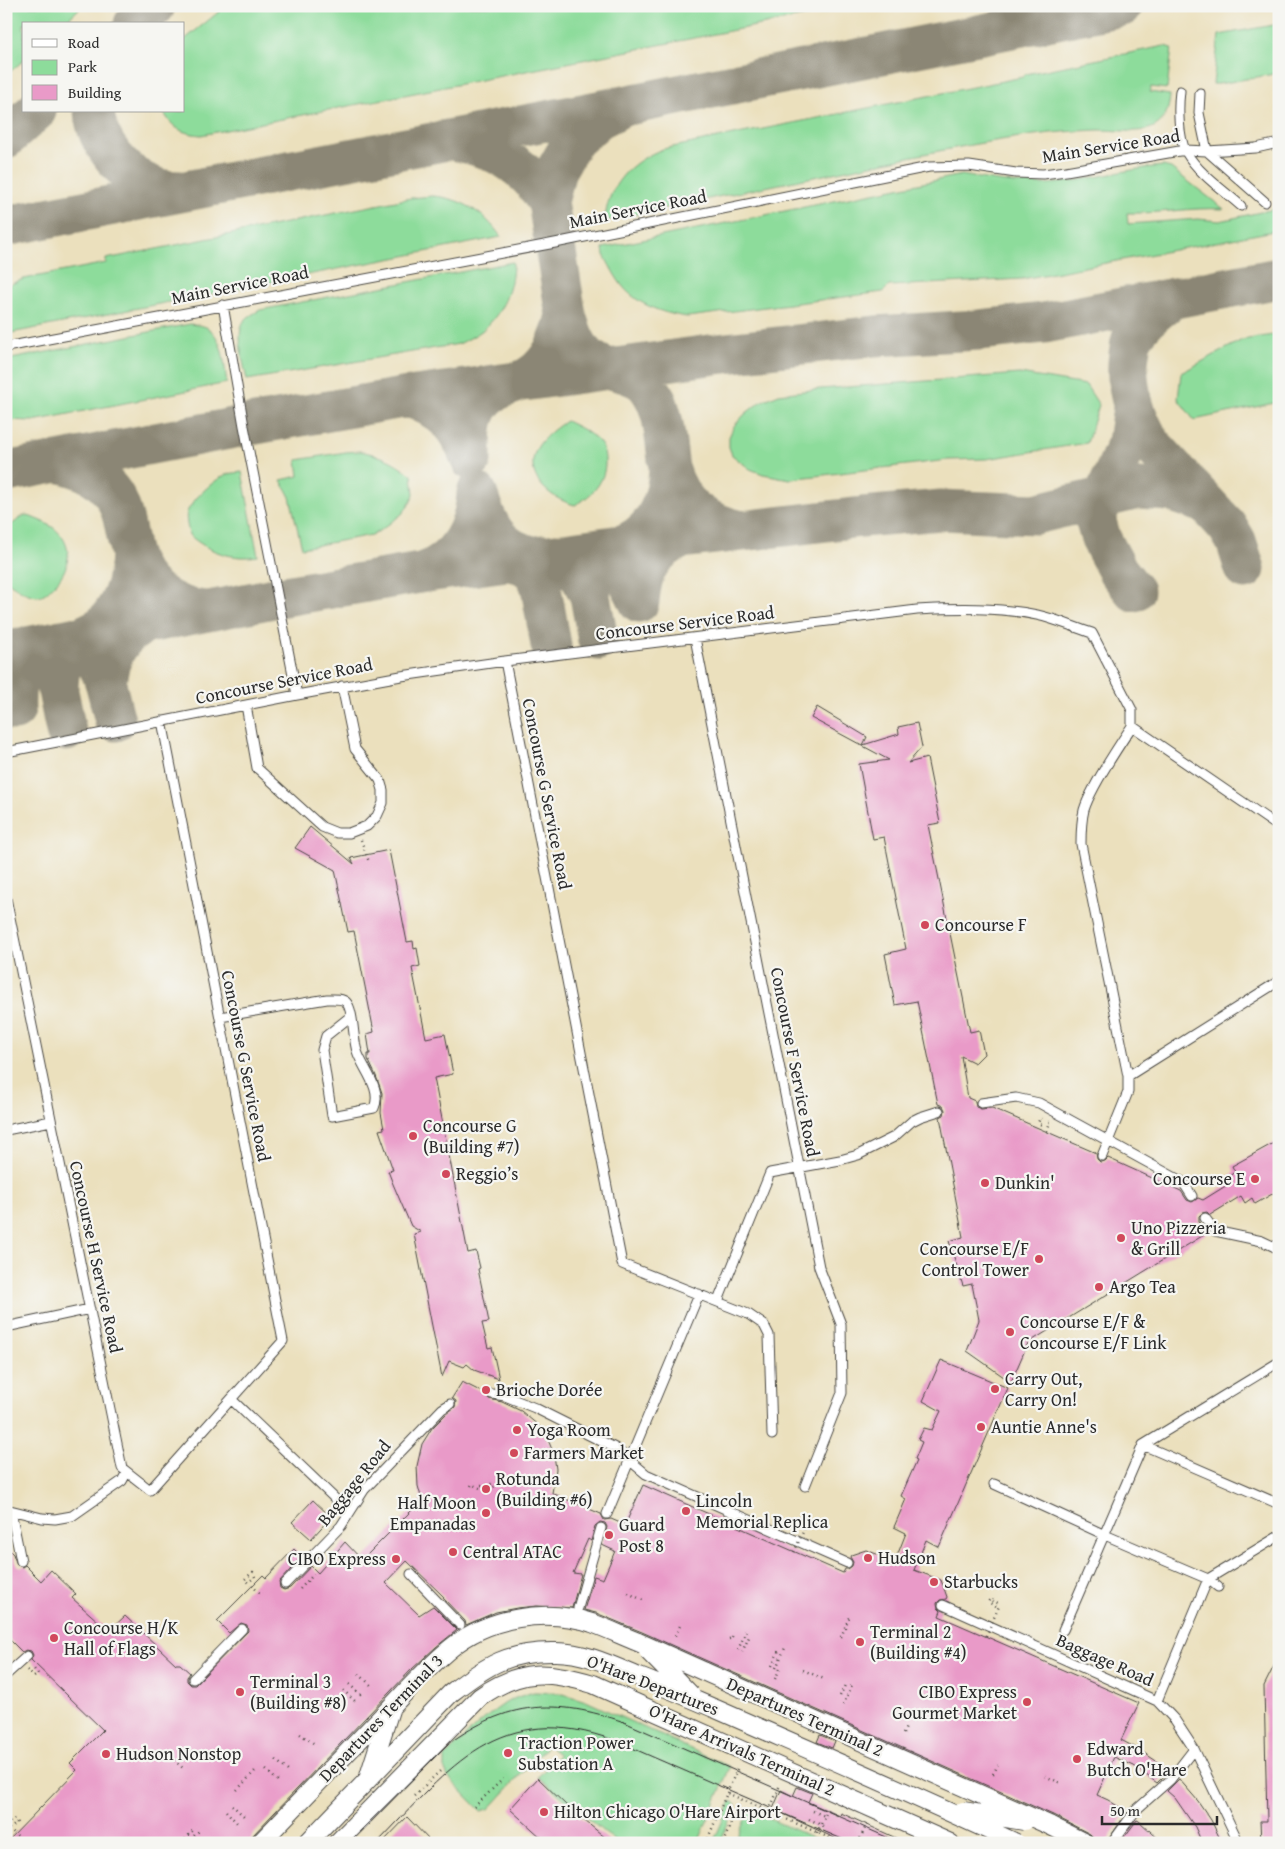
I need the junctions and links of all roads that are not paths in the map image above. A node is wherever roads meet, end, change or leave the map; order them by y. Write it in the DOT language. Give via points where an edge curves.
graph roads {
  1 [pos="1180,91"];
  2 [pos="1200,93"];
  3 [pos="1279,143"];
  4 [pos="1185,150"];
  5 [pos="1208,151"];
  6 [pos="1265,202"];
  7 [pos="1240,206"];
  8 [pos="223,305"];
  9 [pos="6,346"];
  10 [pos="695,638"];
  11 [pos="505,661"];
  12 [pos="342,686"];
  13 [pos="297,695"];
  14 [pos="246,704"];
  15 [pos="162,721"];
  16 [pos="1132,726"];
  17 [pos="6,752"];
  18 [pos="1279,827"];
  19 [pos="6,898"];
  20 [pos="10,939"];
  21 [pos="1279,981"];
  22 [pos="351,1016"];
  23 [pos="220,1017"];
  24 [pos="1128,1076"];
  25 [pos="981,1103"];
  26 [pos="939,1111"];
  27 [pos="51,1121"];
  28 [pos="6,1130"];
  29 [pos="1108,1141"];
  30 [pos="1102,1156"];
  31 [pos="800,1168"];
  32 [pos="1192,1196"];
  33 [pos="1205,1218"];
  34 [pos="1279,1249"];
  35 [pos="699,1294"];
  36 [pos="718,1301"];
  37 [pos="90,1309"];
  38 [pos="6,1327"];
  39 [pos="1279,1362"];
  40 [pos="492,1394"];
  41 [pos="231,1400"];
  42 [pos="450,1404"];
  43 [pos="772,1435"];
  44 [pos="1144,1445"];
  45 [pos="630,1460"];
  46 [pos="127,1472"];
  47 [pos="994,1484"];
  48 [pos="805,1486"];
  49 [pos="1279,1504"];
  50 [pos="9,1510"];
  51 [pos="349,1512"];
  52 [pos="607,1514"];
  53 [pos="601,1528"];
  54 [pos="1105,1535"];
  55 [pos="1279,1536"];
  56 [pos="21,1561"];
  57 [pos="847,1563"];
  58 [pos="411,1574"];
  59 [pos="1208,1579"];
  60 [pos="286,1584"];
  61 [pos="1218,1587"];
  62 [pos="944,1605"];
  63 [pos="578,1608"];
  64 [pos="520,1618"];
  65 [pos="460,1626"];
  66 [pos="242,1629"];
  67 [pos="1063,1630"];
  68 [pos="638,1642"];
  69 [pos="27,1656"];
  70 [pos="6,1676"];
  71 [pos="193,1679"];
  72 [pos="1157,1700"];
  73 [pos="697,1701"];
  74 [pos="391,1708"];
  75 [pos="1194,1749"];
  76 [pos="368,1780"];
  77 [pos="943,1808"];
  78 [pos="1049,1825"];
  79 [pos="260,1843"];
  80 [pos="307,1843"];
  81 [pos="337,1843"];
  82 [pos="950,1843"];
  83 [pos="1016,1843"];
  84 [pos="1085,1843"];
  85 [pos="1112,1843"];
  86 [pos="1239,1843"];
  1 -- 4 [label="lane" via="1178,107"];
  2 -- 5 [label="lane" via="1199,114"];
  3 -- 5 [label="lane, Main Service Road"];
  4 -- 5 [label="lane, Main Service Road"];
  4 -- 7 [label="lane" via="1200,170"];
  4 -- 8 [label="lane, Main Service Road" via="1043,174 1016,174 969,166 929,167"];
  5 -- 6 [label="lane"];
  8 -- 9 [label="lane, Main Service Road"];
  8 -- 13 [label="lane"];
  10 -- 11 [label="lane, Concourse Service Road"];
  10 -- 16 [label="lane, Concourse Service Road" via="917,610 961,608 1035,614 1092,633 1132,710"];
  10 -- 31 [label="lane, Concourse F Service Road"];
  11 -- 12 [label="lane, Concourse Service Road"];
  11 -- 35 [label="lane, Concourse G Service Road" via="622,1264"];
  12 -- 13 [label="lane, Concourse Service Road"];
  12 -- 14 [label="lane" via="352,742 380,780 383,790 377,816 367,826 348,833 322,828 257,768"];
  13 -- 14 [label="lane, Concourse Service Road"];
  14 -- 15 [label="lane, Concourse Service Road"];
  15 -- 17 [label="lane, Concourse Service Road"];
  15 -- 23 [label="lane, Concourse G Service Road"];
  16 -- 18 [label="lane"];
  16 -- 24 [label="lane" via="1093,790 1081,824 1081,844"];
  19 -- 20 [label="lane, Concourse H Service Road"];
  20 -- 27 [label="lane, Concourse H Service Road"];
  21 -- 24 [label="lane"];
  22 -- 22 [label="lane" via="356,1051 376,1091 377,1101 374,1108 332,1116 322,1050 326,1036"];
  22 -- 23 [label="lane" via="348,1003 327,999"];
  23 -- 41 [label="lane, Concourse G Service Road" via="283,1342"];
  24 -- 29 [label="lane" via="1128,1092"];
  25 -- 29 [label="lane" via="1016,1098 1039,1103"];
  26 -- 31 [label="lane" via="920,1116 894,1137 858,1155"];
  27 -- 28 [label="lane"];
  27 -- 37 [label="lane, Concourse H Service Road"];
  29 -- 30 [label="lane"];
  29 -- 32 [label="lane" via="1183,1182"];
  31 -- 36 [label="lane" via="770,1173"];
  31 -- 48 [label="lane, Concourse F Service Road" via="819,1267 842,1324 842,1393"];
  33 -- 34 [label="lane" via="1216,1231 1262,1241"];
  35 -- 36 [label="lane"];
  35 -- 45 [label="lane"];
  36 -- 43 [label="lane" via="748,1314 764,1325 770,1335"];
  37 -- 38 [label="lane"];
  37 -- 46 [label="lane, Concourse H Service Road" via="122,1468"];
  39 -- 44 [label="lane"];
  40 -- 45 [label="lane" via="535,1408 615,1448"];
  41 -- 46 [label="lane" via="150,1490"];
  41 -- 51 [label="lane"];
  42 -- 51 [label="lane, Baggage Road" via="364,1490"];
  44 -- 49 [label="lane"];
  44 -- 54 [label="lane"];
  45 -- 52 [label="lane"];
  45 -- 57 [label="lane" via="646,1474"];
  46 -- 50 [label="lane" via="122,1481 72,1516 42,1518"];
  47 -- 54 [label="lane"];
  50 -- 56 [label="lane"];
  51 -- 60 [label="lane, Baggage Road" via="341,1526"];
  53 -- 63 [label="lane"];
  54 -- 59 [label="lane"];
  54 -- 67 [label="lane"];
  55 -- 59 [label="lane"];
  58 -- 65 [label="lane"];
  59 -- 61 [label="lane"];
  59 -- 72 [label="lane"];
  62 -- 72 [label="lane, Baggage Road"];
  64 -- 68 [label="street, Departures Terminal 2" via="564,1617 591,1623"];
  64 -- 74 [label="street, Departures Terminal 3" via="486,1628 452,1647"];
  66 -- 71 [label="lane"];
  68 -- 73 [label="street, bridge"];
  68 -- 78 [label="street, Departures Terminal 2, bridge"];
  69 -- 70 [label="lane"];
  72 -- 75 [label="lane, Baggage Road"];
  73 -- 76 [label="street, O'Hare Departures, bridge" via="598,1660 559,1652 527,1652 502,1659 457,1688"];
  73 -- 77 [label="street, O'Hare Departures, bridge"];
  74 -- 76 [label="street, bridge"];
  74 -- 79 [label="street, Departures Terminal 3, bridge"];
  75 -- 85 [label="lane" via="1174,1776 1136,1810"];
  75 -- 86 [label="lane, Baggage Road"];
  76 -- 80 [label="street, O'Hare Departures, bridge"];
  77 -- 78 [label="street, bridge"];
  77 -- 83 [label="street, O'Hare Departures, bridge"];
  78 -- 84 [label="street, Departures Terminal 2"];
  81 -- 82 [label="street, O'Hare Arrivals Terminal 2" via="480,1697 494,1687 530,1675 562,1675 593,1684"];
}
